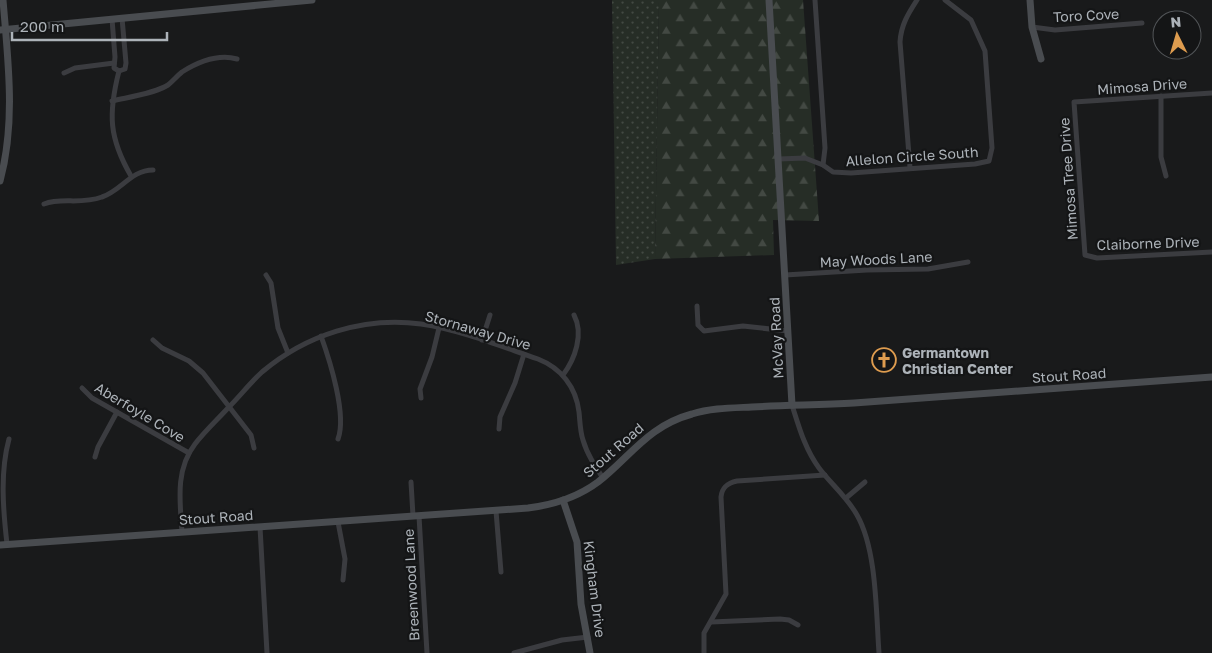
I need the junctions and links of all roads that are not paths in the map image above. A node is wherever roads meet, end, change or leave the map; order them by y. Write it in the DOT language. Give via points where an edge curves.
graph roads {
  1 [pos="3,0"];
  2 [pos="312,0"];
  3 [pos="769,0"];
  4 [pos="814,0"];
  5 [pos="917,0"];
  6 [pos="944,0"];
  7 [pos="1030,0"];
  8 [pos="295,1"];
  9 [pos="122,18"];
  10 [pos="112,19"];
  11 [pos="1142,23"];
  12 [pos="1032,27"];
  13 [pos="3,29"];
  14 [pos="1041,59"];
  15 [pos="237,60"];
  16 [pos="114,64"];
  17 [pos="119,72"];
  18 [pos="64,73"];
  19 [pos="1212,93"];
  20 [pos="1161,96"];
  21 [pos="112,101"];
  22 [pos="1074,102"];
  23 [pos="779,159"];
  24 [pos="823,165"];
  25 [pos="910,168"];
  26 [pos="153,170"];
  27 [pos="132,176"];
  28 [pos="1166,176"];
  29 [pos="0,181"];
  30 [pos="44,204"];
  31 [pos="1212,252"];
  32 [pos="1085,255"];
  33 [pos="968,262"];
  34 [pos="266,275"];
  35 [pos="786,275"];
  36 [pos="697,306"];
  37 [pos="490,315"];
  38 [pos="574,315"];
  39 [pos="439,328"];
  40 [pos="788,331"];
  41 [pos="321,336"];
  42 [pos="153,340"];
  43 [pos="482,340"];
  44 [pos="288,353"];
  45 [pos="524,354"];
  46 [pos="563,376"];
  47 [pos="1212,377"];
  48 [pos="82,388"];
  49 [pos="421,398"];
  50 [pos="792,405"];
  51 [pos="229,407"];
  52 [pos="117,412"];
  53 [pos="499,429"];
  54 [pos="9,438"];
  55 [pos="338,439"];
  56 [pos="254,448"];
  57 [pos="189,453"];
  58 [pos="94,457"];
  59 [pos="825,475"];
  60 [pos="603,478"];
  61 [pos="411,482"];
  62 [pos="866,482"];
  63 [pos="846,498"];
  64 [pos="563,500"];
  65 [pos="496,511"];
  66 [pos="416,516"];
  67 [pos="338,522"];
  68 [pos="260,527"];
  69 [pos="182,532"];
  70 [pos="3,544"];
  71 [pos="501,572"];
  72 [pos="343,580"];
  73 [pos="711,622"];
  74 [pos="798,625"];
  75 [pos="588,637"];
  76 [pos="267,653"];
  77 [pos="426,653"];
  78 [pos="514,653"];
  79 [pos="590,653"];
  80 [pos="704,653"];
  81 [pos="879,653"];
  1 -- 13 [label="street"];
  2 -- 8 [label="street"];
  3 -- 23 [label="street, McVay Road"];
  4 -- 24 [label="street" via="825,148"];
  5 -- 25 [label="street" via="901,27 900,42"];
  6 -- 25 [label="street, Allelon Circle South" via="971,20 985,51 992,148 990,161"];
  7 -- 12 [label="street"];
  8 -- 9 [label="street"];
  9 -- 10 [label="street"];
  9 -- 17 [label="street" via="126,63 125,70"];
  10 -- 13 [label="street"];
  10 -- 16 [label="street"];
  11 -- 12 [label="street, Toro Cove" via="1055,30"];
  12 -- 14 [label="street"];
  13 -- 29 [label="street" via="10,108"];
  15 -- 21 [label="street" via="227,56 204,62 181,73 167,85"];
  16 -- 17 [label="street"];
  16 -- 18 [label="street" via="75,68"];
  17 -- 21 [label="street"];
  19 -- 20 [label="street, Mimosa Drive"];
  20 -- 22 [label="street, Mimosa Drive"];
  20 -- 28 [label="street" via="1161,157"];
  21 -- 27 [label="street" via="114,136"];
  22 -- 32 [label="street, Mimosa Tree Drive"];
  23 -- 24 [label="street, Allelon Circle South" via="805,158"];
  23 -- 35 [label="street, McVay Road"];
  24 -- 25 [label="street, Allelon Circle South" via="833,172 851,174"];
  26 -- 27 [label="street"];
  27 -- 30 [label="street" via="104,197 84,202 52,201"];
  31 -- 32 [label="street, Claiborne Drive" via="1098,258"];
  33 -- 35 [label="street, May Woods Lane" via="928,269"];
  34 -- 44 [label="street" via="271,283 278,328"];
  35 -- 40 [label="street, McVay Road"];
  36 -- 40 [label="street" via="698,324 704,330 743,326"];
  37 -- 43 [label="street"];
  38 -- 46 [label="street" via="578,324 578,340"];
  39 -- 41 [label="street, Stornaway Drive" via="384,322"];
  39 -- 43 [label="street, Stornaway Drive"];
  39 -- 49 [label="street" via="420,387"];
  40 -- 50 [label="street, McVay Road"];
  41 -- 44 [label="street, Stornaway Drive"];
  41 -- 55 [label="street" via="336,386 342,428"];
  42 -- 51 [label="street" via="194,364"];
  43 -- 45 [label="street, Stornaway Drive"];
  44 -- 51 [label="street, Stornaway Drive" via="254,380"];
  45 -- 46 [label="street, Stornaway Drive" via="545,362"];
  45 -- 53 [label="street" via="500,417"];
  46 -- 60 [label="street, Stornaway Drive" via="576,399 583,442"];
  47 -- 50 [label="street, Stout Road"];
  48 -- 52 [label="street, Aberfoyle Cove" via="92,398"];
  50 -- 59 [label="street, McVay Road" via="805,445"];
  50 -- 60 [label="street, Stout Road" via="715,409 681,417 648,435"];
  51 -- 56 [label="street" via="250,435"];
  51 -- 57 [label="street, Stornaway Drive"];
  52 -- 57 [label="street, Aberfoyle Cove"];
  52 -- 58 [label="street"];
  54 -- 70 [label="street" via="1,473"];
  57 -- 69 [label="street, Stornaway Drive" via="180,482"];
  59 -- 63 [label="street, McVay Road"];
  59 -- 73 [label="street" via="737,481 724,488 721,497 726,592"];
  60 -- 64 [label="street, Stout Road"];
  61 -- 66 [label="street, Breenwood Lane"];
  62 -- 63 [label="street"];
  63 -- 81 [label="street, McVay Road" via="861,522 868,550"];
  64 -- 65 [label="street, Stout Road" via="539,507"];
  64 -- 75 [label="street, Kingham Drive" via="578,542 581,604"];
  65 -- 66 [label="street, Stout Road"];
  65 -- 71 [label="street"];
  66 -- 67 [label="street, Stout Road"];
  66 -- 77 [label="street, Breenwood Lane"];
  67 -- 68 [label="street, Stout Road"];
  67 -- 72 [label="street" via="345,559"];
  68 -- 69 [label="street, Stout Road"];
  68 -- 76 [label="street"];
  69 -- 70 [label="street, Stout Road"];
  73 -- 74 [label="street" via="785,620"];
  73 -- 80 [label="street" via="704,633"];
  75 -- 78 [label="street" via="562,640"];
  75 -- 79 [label="street, Kingham Drive"];
}
